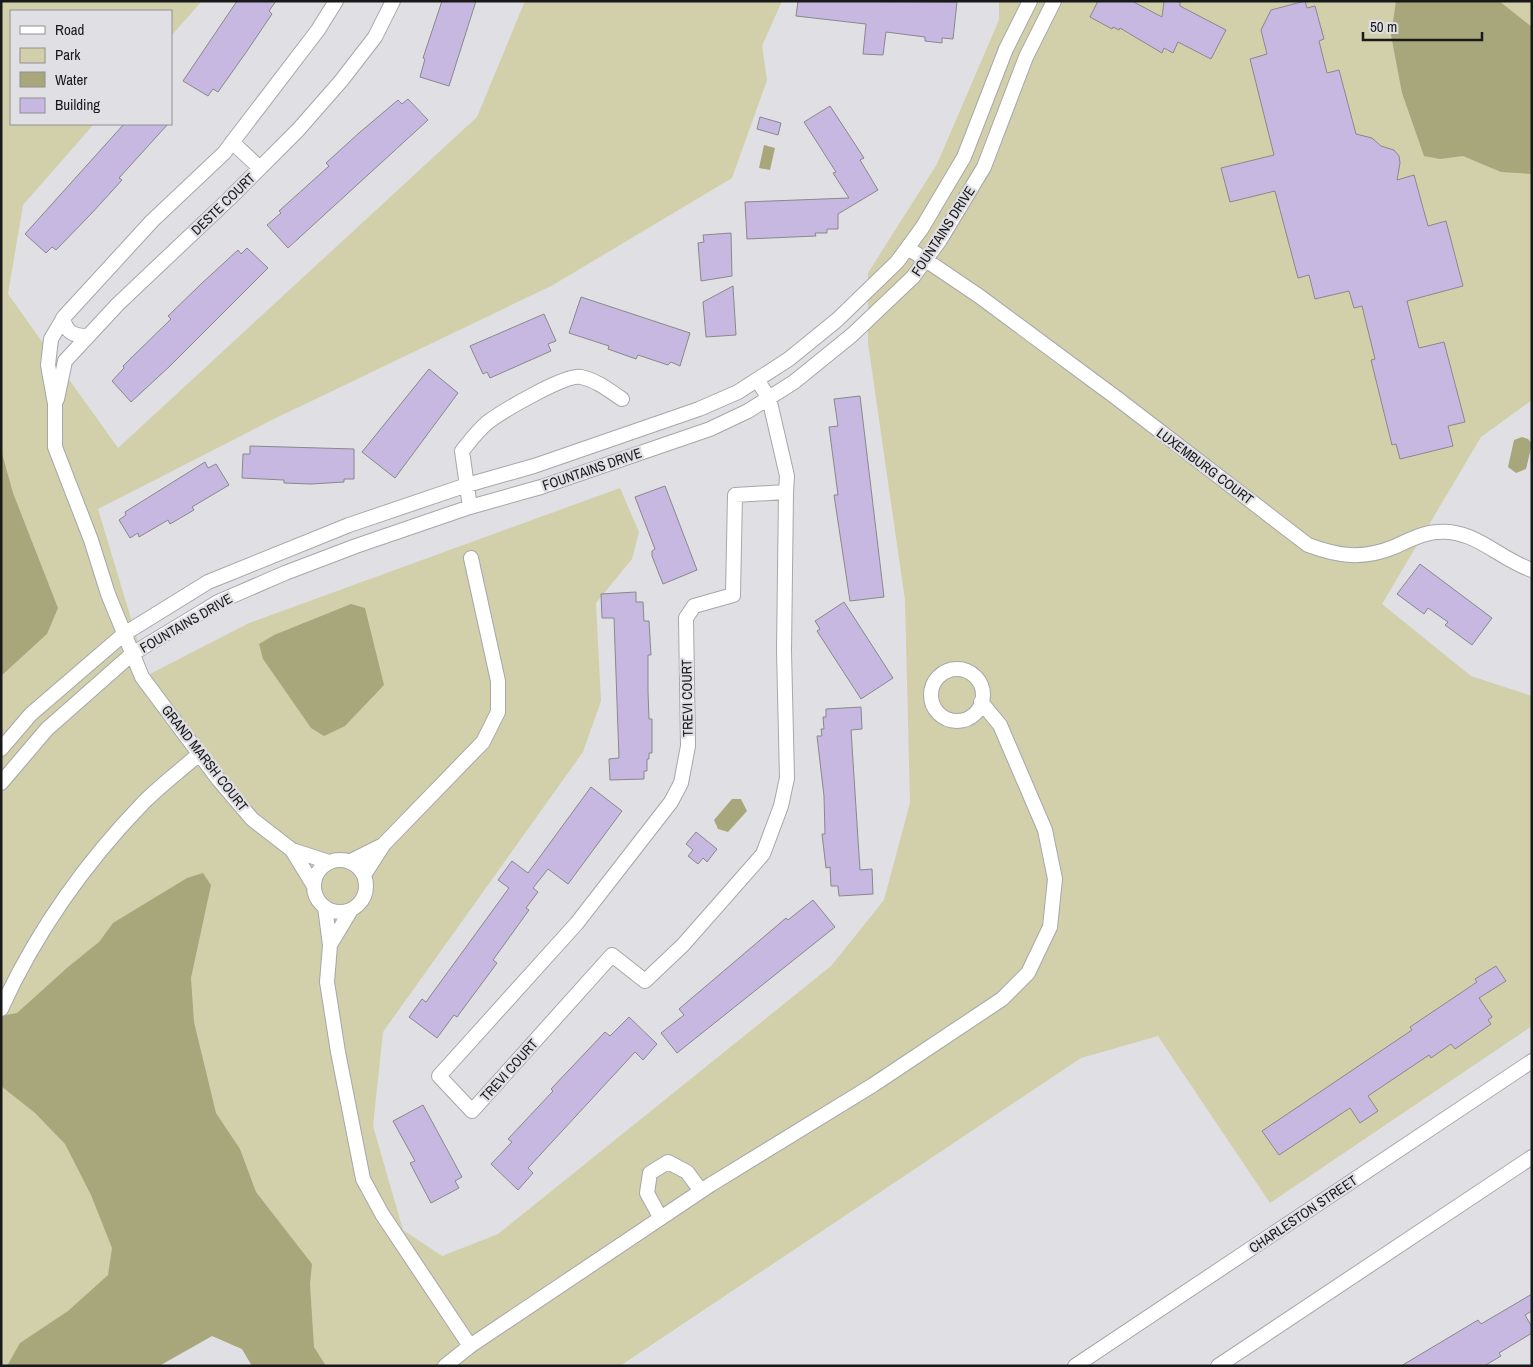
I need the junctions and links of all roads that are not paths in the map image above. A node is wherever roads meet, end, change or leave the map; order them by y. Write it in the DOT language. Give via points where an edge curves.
graph roads {
  1 [pos="336,1"];
  2 [pos="393,1"];
  3 [pos="1030,1"];
  4 [pos="1052,6"];
  5 [pos="232,142"];
  6 [pos="260,168"];
  7 [pos="908,248"];
  8 [pos="925,261"];
  9 [pos="63,318"];
  10 [pos="87,336"];
  11 [pos="757,380"];
  12 [pos="769,398"];
  13 [pos="622,399"];
  14 [pos="55,404"];
  15 [pos="467,485"];
  16 [pos="786,492"];
  17 [pos="470,507"];
  18 [pos="471,558"];
  19 [pos="1532,570"];
  20 [pos="124,634"];
  21 [pos="132,654"];
  22 [pos="982,702"];
  23 [pos="1,749"];
  24 [pos="200,754"];
  25 [pos="1,783"];
  26 [pos="384,844"];
  27 [pos="292,850"];
  28 [pos="351,861"];
  29 [pos="329,862"];
  30 [pos="364,875"];
  31 [pos="314,886"];
  32 [pos="325,908"];
  33 [pos="351,910"];
  34 [pos="330,945"];
  35 [pos="1,1009"];
  36 [pos="1532,1061"];
  37 [pos="1532,1157"];
  38 [pos="701,1191"];
  39 [pos="660,1217"];
  40 [pos="470,1346"];
  41 [pos="445,1366"];
  42 [pos="1075,1366"];
  43 [pos="1218,1366"];
  1 -- 5 [label="street, DESTE COURT" via="318,30"];
  2 -- 6 [label="street, DESTE COURT" via="375,37 341,81"];
  3 -- 4 [label="street, FOUNTAINS DRIVE"];
  3 -- 7 [label="street, FOUNTAINS DRIVE" via="1006,48 964,157"];
  4 -- 8 [label="street, FOUNTAINS DRIVE" via="1026,57 984,166"];
  5 -- 6 [label="street"];
  5 -- 9 [label="street, DESTE COURT" via="152,221"];
  6 -- 10 [label="street, DESTE COURT"];
  7 -- 8 [label="street, LUXEMBURG COURT"];
  7 -- 11 [label="street, FOUNTAINS DRIVE" via="837,320"];
  8 -- 12 [label="street, FOUNTAINS DRIVE" via="913,277 852,336"];
  8 -- 19 [label="street, LUXEMBURG COURT" via="979,296 1308,544 1333,554 1357,556 1437,532 1462,533"];
  9 -- 10 [label="street" via="70,332"];
  9 -- 14 [label="street, DESTE COURT" via="51,339 48,365"];
  10 -- 14 [label="street, DESTE COURT" via="65,361"];
  11 -- 12 [label="street, TREVI COURT"];
  11 -- 15 [label="street, FOUNTAINS DRIVE" via="700,409 534,466"];
  12 -- 16 [label="street, TREVI COURT" via="786,476"];
  12 -- 17 [label="street, FOUNTAINS DRIVE" via="710,429 541,487"];
  13 -- 15 [label="street" via="580,377 554,384 513,406 487,423 462,451"];
  14 -- 20 [label="street, DESTE COURT" via="56,447"];
  15 -- 17 [label="street"];
  15 -- 20 [label="street, FOUNTAINS DRIVE" via="349,525 208,582"];
  16 -- 16 [label="street, TREVI COURT" via="736,495 733,594 694,606 686,618 688,746 681,783 671,802 577,923 439,1076 472,1111 612,955 645,981 683,945 763,854 773,832 788,778 784,651"];
  17 -- 21 [label="street, FOUNTAINS DRIVE" via="356,546 218,602"];
  18 -- 26 [label="street" via="498,681 498,712 483,742"];
  20 -- 21 [label="street, DESTE COURT"];
  20 -- 23 [label="street, FOUNTAINS DRIVE" via="31,714"];
  21 -- 24 [label="street, GRAND MARSH COURT" via="142,677"];
  21 -- 25 [label="street, FOUNTAINS DRIVE" via="47,730"];
  22 -- 38 [label="street" via="1000,725 1045,830 1055,879 1050,927 1028,973 1002,999 873,1085"];
  24 -- 27 [label="street, GRAND MARSH COURT" via="252,819"];
  24 -- 35 [label="street" via="145,801 87,865 42,928"];
  26 -- 28 [label="street"];
  26 -- 30 [label="street"];
  27 -- 29 [label="street, GRAND MARSH COURT"];
  27 -- 31 [label="street, GRAND MARSH COURT"];
  28 -- 29 [label="street"];
  28 -- 30 [label="street"];
  29 -- 31 [label="street" via="316,875"];
  30 -- 33 [label="street" via="366,892 358,906"];
  31 -- 32 [label="street" via="318,901"];
  32 -- 33 [label="street"];
  32 -- 34 [label="street"];
  33 -- 34 [label="street"];
  34 -- 40 [label="street" via="327,982 363,1179 382,1214"];
  36 -- 42 [label="street, CHARLESTON STREET"];
  37 -- 43 [label="street"];
  38 -- 39 [label="street"];
  38 -- 39 [label="street" via="686,1172 668,1162 650,1172 647,1193"];
  39 -- 40 [label="street"];
  40 -- 41 [label="street"];
}
